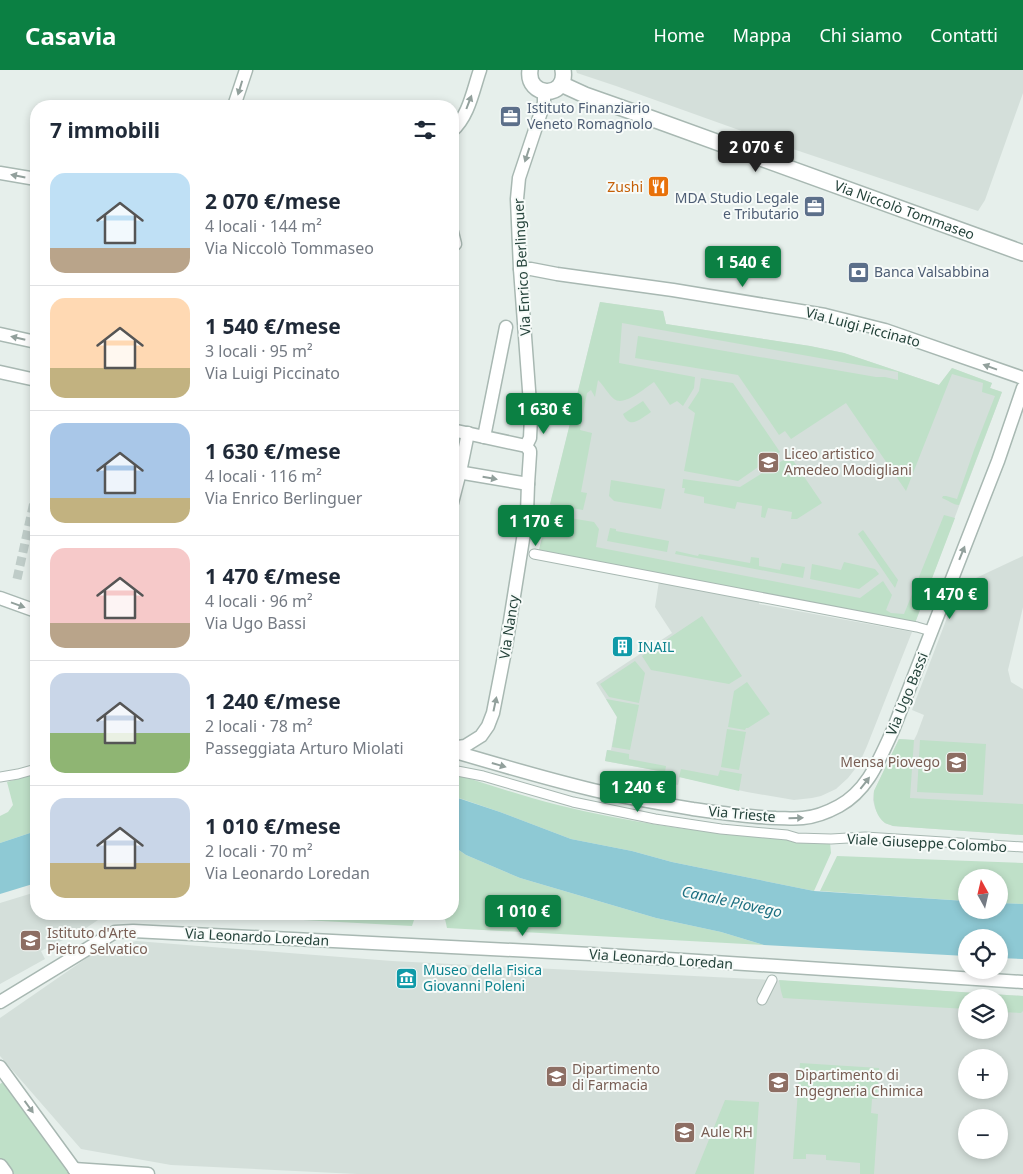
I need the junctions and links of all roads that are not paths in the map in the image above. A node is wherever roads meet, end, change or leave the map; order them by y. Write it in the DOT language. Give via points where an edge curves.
graph roads {
  1 [pos="246,70"];
  2 [pos="480,70"];
  3 [pos="530,70"];
  4 [pos="562,77"];
  5 [pos="544,91"];
  6 [pos="236,100"];
  7 [pos="459,123"];
  8 [pos="0,173"];
  9 [pos="30,178"];
  10 [pos="1023,253"];
  11 [pos="520,269"];
  12 [pos="506,327"];
  13 [pos="0,334"];
  14 [pos="30,341"];
  15 [pos="0,372"];
  16 [pos="1023,378"];
  17 [pos="30,379"];
  18 [pos="1023,388"];
  19 [pos="459,431"];
  20 [pos="468,433"];
  21 [pos="484,436"];
  22 [pos="526,446"];
  23 [pos="459,462"];
  24 [pos="459,472"];
  25 [pos="528,484"];
  26 [pos="534,554"];
  27 [pos="0,598"];
  28 [pos="30,609"];
  29 [pos="931,631"];
  30 [pos="459,748"];
  31 [pos="459,752"];
  32 [pos="30,771"];
  33 [pos="459,771"];
  34 [pos="0,776"];
  35 [pos="827,812"];
  36 [pos="1023,847"];
  37 [pos="772,980"];
  38 [pos="1023,982"];
  39 [pos="762,1000"];
  40 [pos="0,1002"];
  41 [pos="0,1067"];
  42 [pos="0,1167"];
  43 [pos="76,1171"];
  44 [pos="5,1174"];
  45 [pos="148,1174"];
  1 -- 6 [label="street, one-way"];
  7 -- 2 [label="street, one-way"];
  3 -- 5 [label="street" via="534,86"];
  4 -- 5 [label="street" via="556,89"];
  4 -- 10 [label="street, Via Niccolò Tommaseo" via="585,95"];
  5 -- 11 [label="street, Via Enrico Berlinguer, one-way" via="544,103 520,178 517,199"];
  9 -- 8 [label="street, one-way"];
  16 -- 11 [label="street, Via Luigi Piccinato, one-way" via="885,330 825,315"];
  11 -- 22 [label="street, Via Enrico Berlinguer" via="530,417 530,438"];
  12 -- 21 [label="street"];
  14 -- 13 [label="street, one-way"];
  15 -- 17 [label="street"];
  29 -- 18 [label="street, Via Ugo Bassi, one-way" via="998,462"];
  19 -- 20 [label="street"];
  20 -- 21 [label="street"];
  20 -- 23 [label="street"];
  21 -- 22 [label="street"];
  22 -- 25 [label="street, Via Enrico Berlinguer" via="530,451"];
  24 -- 25 [label="street, one-way"];
  30 -- 25 [label="street, Via Nancy, one-way" via="481,736 493,713 521,555"];
  26 -- 29 [label="street"];
  27 -- 28 [label="street, one-way"];
  35 -- 29 [label="street, Via Ugo Bassi, one-way" via="858,792 875,769"];
  31 -- 35 [label="street, Via Trieste, one-way" via="585,788 714,812 801,818"];
  32 -- 34 [label="street"];
  33 -- 36 [label="street, Viale Giuseppe Colombo" via="573,802 721,829 798,838 865,837"];
  37 -- 39 [label="street"];
  38 -- 40 [label="street, Via Leonardo Loredan" via="591,954 133,930 115,932"];
  41 -- 43 [label="street, one-way"];
  42 -- 44 [label="street"];
  43 -- 45 [label="street"];
}
